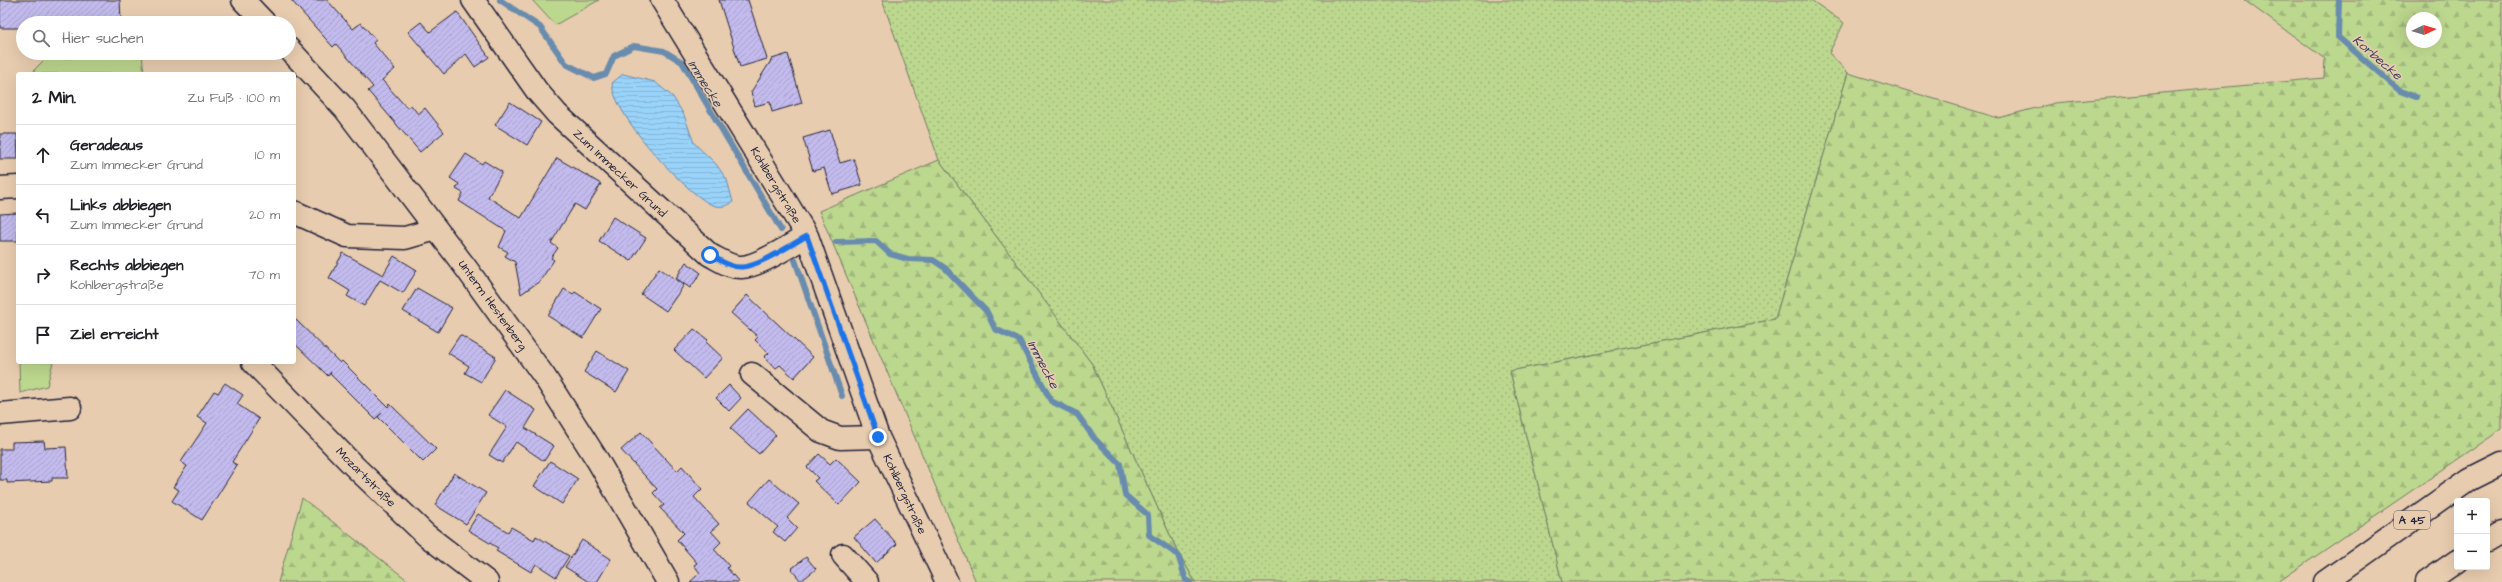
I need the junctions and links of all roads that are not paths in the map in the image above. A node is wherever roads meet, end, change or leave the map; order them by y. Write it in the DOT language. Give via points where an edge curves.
graph roads {
  1 [pos="243,0"];
  2 [pos="473,0"];
  3 [pos="662,0"];
  4 [pos="258,16"];
  5 [pos="296,56"];
  6 [pos="16,187"];
  7 [pos="0,188"];
  8 [pos="296,213"];
  9 [pos="436,229"];
  10 [pos="807,236"];
  11 [pos="255,364"];
  12 [pos="752,374"];
  13 [pos="70,408"];
  14 [pos="0,414"];
  15 [pos="878,437"];
  16 [pos="2502,463"];
  17 [pos="2502,532"];
  18 [pos="2490,539"];
  19 [pos="843,555"];
  20 [pos="2454,563"];
  21 [pos="487,582"];
  22 [pos="668,582"];
  23 [pos="868,582"];
  24 [pos="947,582"];
  25 [pos="2324,582"];
  26 [pos="2427,582"];
  1 -- 4 [label="main road"];
  2 -- 10 [label="main road, Zum Immecker Grund" via="537,91 557,114 710,255 731,266 742,267 754,264"];
  3 -- 10 [label="main road, Kohlbergstraße"];
  5 -- 9 [label="main road, Unterm Hestenberg" via="345,109"];
  6 -- 7 [label="main road"];
  8 -- 9 [label="main road" via="346,236 405,238"];
  9 -- 22 [label="main road, Unterm Hestenberg" via="544,376 598,461"];
  10 -- 15 [label="main road, Kohlbergstraße"];
  11 -- 21 [label="main road, Mozartstraße" via="354,466 426,535"];
  12 -- 15 [label="main road" via="822,432 840,438"];
  13 -- 14 [label="main road"];
  15 -- 24 [label="main road, Kohlbergstraße"];
  16 -- 25 [label="main road, A 45" via="2470,479"];
  17 -- 18 [label="main road"];
  19 -- 23 [label="main road"];
  20 -- 26 [label="main road"];
}
